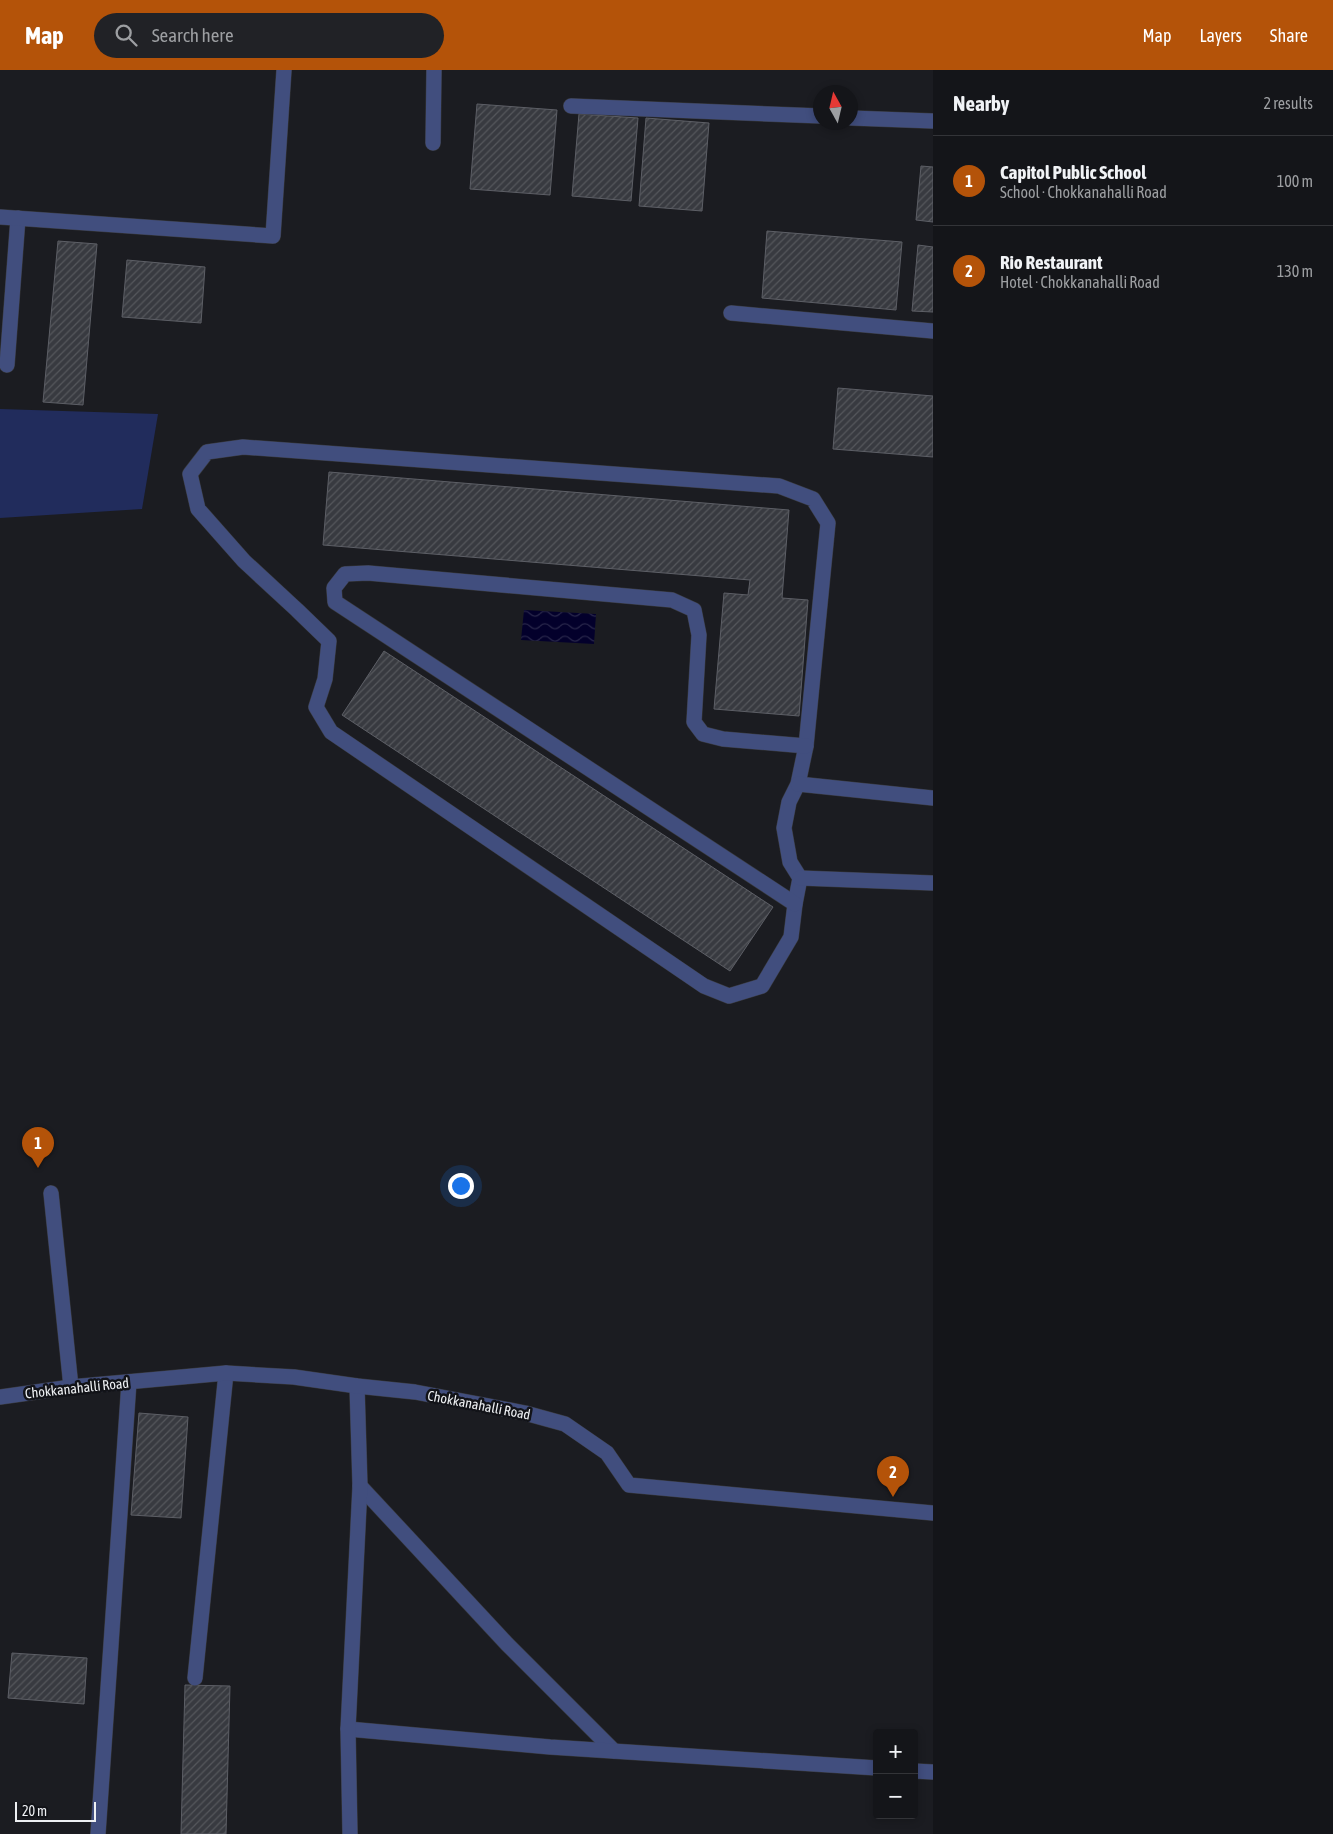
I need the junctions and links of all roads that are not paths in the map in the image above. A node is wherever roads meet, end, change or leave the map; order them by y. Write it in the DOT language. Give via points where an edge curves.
graph roads {
  1 [pos="284,70"];
  2 [pos="434,70"];
  3 [pos="571,106"];
  4 [pos="813,116"];
  5 [pos="858,118"];
  6 [pos="933,121"];
  7 [pos="433,143"];
  8 [pos="0,217"];
  9 [pos="18,218"];
  10 [pos="731,313"];
  11 [pos="933,331"];
  12 [pos="7,365"];
  13 [pos="806,746"];
  14 [pos="798,784"];
  15 [pos="933,798"];
  16 [pos="800,878"];
  17 [pos="933,882"];
  18 [pos="794,904"];
  19 [pos="51,1193"];
  20 [pos="226,1373"];
  21 [pos="129,1382"];
  22 [pos="357,1386"];
  23 [pos="71,1388"];
  24 [pos="0,1397"];
  25 [pos="360,1486"];
  26 [pos="933,1513"];
  27 [pos="195,1678"];
  28 [pos="348,1729"];
  29 [pos="614,1751"];
  30 [pos="873,1768"];
  31 [pos="918,1771"];
  32 [pos="933,1772"];
  33 [pos="98,1834"];
  34 [pos="350,1834"];
  1 -- 9 [label="street" via="273,236"];
  2 -- 7 [label="street"];
  3 -- 4 [label="street"];
  5 -- 6 [label="street"];
  8 -- 9 [label="street"];
  9 -- 12 [label="street"];
  10 -- 11 [label="street"];
  13 -- 14 [label="street"];
  13 -- 18 [label="street" via="723,740 703,734 694,722 699,634 694,610 672,600 368,573 345,574 334,588 336,602"];
  13 -- 18 [label="street" via="828,523 813,499 779,486 243,447 207,452 190,474 198,509 244,561 328,641 325,679 316,707 330,732 704,986 728,996 762,986 791,937"];
  14 -- 15 [label="street"];
  14 -- 16 [label="street" via="789,802 784,828 790,862"];
  16 -- 17 [label="street"];
  16 -- 18 [label="street"];
  19 -- 23 [label="street"];
  20 -- 21 [label="street, Chokkanahalli Road"];
  20 -- 22 [label="street, Chokkanahalli Road" via="294,1377"];
  20 -- 27 [label="street"];
  21 -- 23 [label="street, Chokkanahalli Road"];
  21 -- 33 [label="street"];
  22 -- 25 [label="street"];
  22 -- 26 [label="street, Chokkanahalli Road" via="415,1392 565,1424 607,1453 629,1485"];
  23 -- 24 [label="street, Chokkanahalli Road"];
  25 -- 28 [label="street"];
  25 -- 29 [label="street" via="507,1644"];
  28 -- 29 [label="street"];
  28 -- 34 [label="street"];
  29 -- 30 [label="street"];
  31 -- 32 [label="street"];
}
